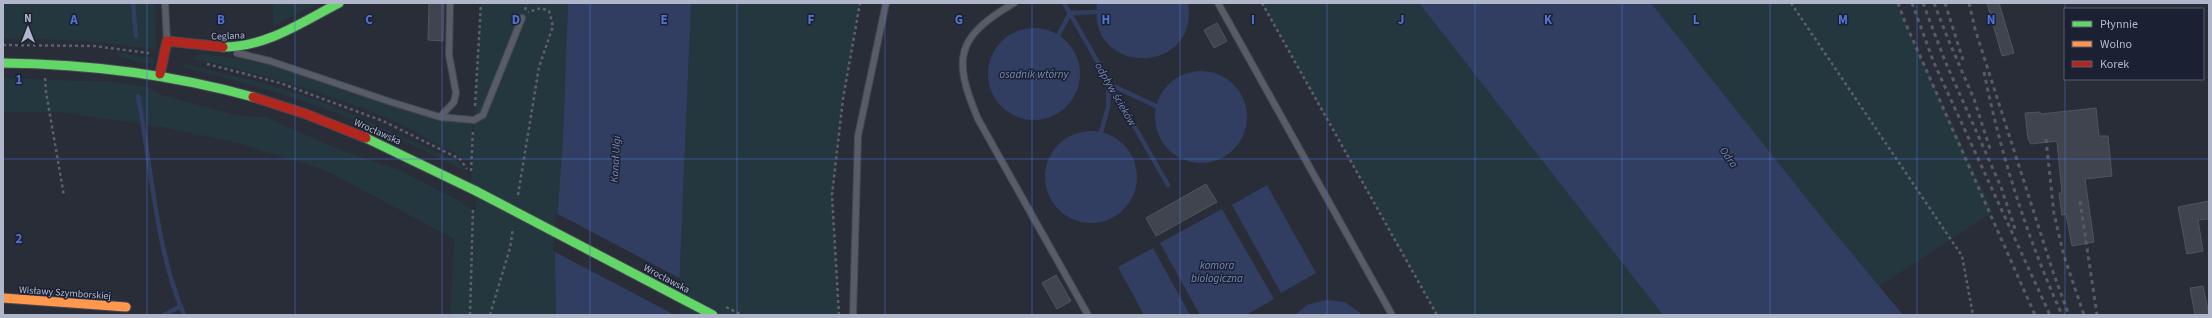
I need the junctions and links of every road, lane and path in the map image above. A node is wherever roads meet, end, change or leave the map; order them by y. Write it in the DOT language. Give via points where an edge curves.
graph roads {
  1 [pos="165,3"];
  2 [pos="339,3"];
  3 [pos="450,3"];
  4 [pos="481,3"];
  5 [pos="860,3"];
  6 [pos="886,3"];
  7 [pos="1014,3"];
  8 [pos="1218,3"];
  9 [pos="1262,3"];
  10 [pos="1791,3"];
  11 [pos="522,18"];
  12 [pos="167,40"];
  13 [pos="3,45"];
  14 [pos="218,47"];
  15 [pos="164,56"];
  16 [pos="3,63"];
  17 [pos="45,63"];
  18 [pos="160,74"];
  19 [pos="440,117"];
  20 [pos="474,120"];
  21 [pos="471,174"];
  22 [pos="64,196"];
  23 [pos="518,197"];
  24 [pos="472,204"];
  25 [pos="513,226"];
  26 [pos="3,298"];
  27 [pos="126,307"];
  28 [pos="470,315"];
  29 [pos="490,315"];
  30 [pos="713,315"];
  31 [pos="839,315"];
  32 [pos="852,315"];
  33 [pos="1088,315"];
  34 [pos="1392,315"];
  35 [pos="1437,315"];
  36 [pos="1973,315"];
  1 -- 12 [label="lane"];
  2 -- 14 [label="main road, Ceglana" via="264,41 244,46"];
  3 -- 19 [label="lane" via="449,55 456,93 454,102"];
  4 -- 20 [label="path"];
  5 -- 31 [label="path" via="832,195"];
  6 -- 32 [label="lane" via="858,136"];
  7 -- 33 [label="lane" via="986,22 966,45 962,59 966,90 978,119"];
  8 -- 34 [label="lane"];
  9 -- 35 [label="path"];
  10 -- 36 [label="path" via="1962,256"];
  11 -- 20 [label="lane" via="483,115"];
  11 -- 23 [label="path" via="531,10 541,8 550,11 553,26 539,67"];
  12 -- 14 [label="main road, Ceglana"];
  12 -- 15 [label="main road"];
  13 -- 15 [label="path" via="94,46"];
  14 -- 19 [label="lane" via="270,61"];
  15 -- 18 [label="main road"];
  16 -- 17 [label="main road, Wrocławska"];
  17 -- 18 [label="main road, Wrocławska"];
  17 -- 22 [label="path" via="46,92"];
  18 -- 30 [label="main road, Wrocławska, bridge" via="220,87 288,107 403,154"];
  19 -- 20 [label="lane"];
  20 -- 21 [label="path"];
  24 -- 28 [label="path"];
  25 -- 29 [label="path" via="510,248"];
  26 -- 27 [label="main road, Wisławy Szymborskiej"];
}
